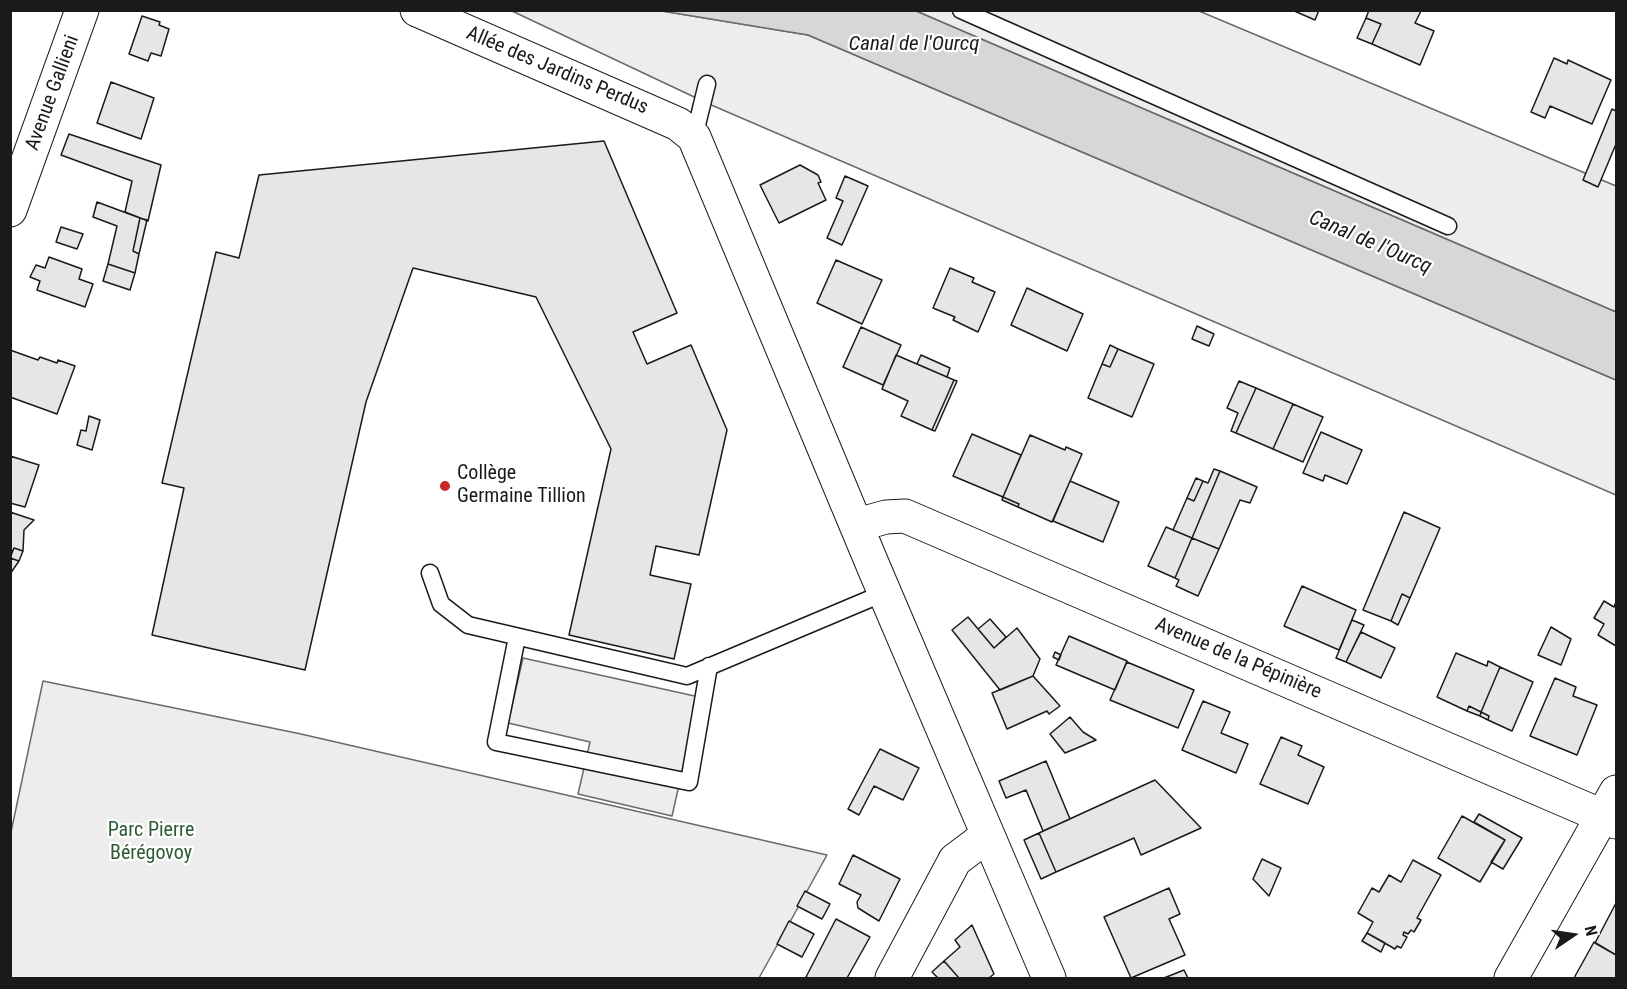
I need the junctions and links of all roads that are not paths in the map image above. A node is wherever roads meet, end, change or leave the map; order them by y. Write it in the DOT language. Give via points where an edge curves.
graph roads {
  1 [pos="82,10"];
  2 [pos="417,10"];
  3 [pos="960,10"];
  4 [pos="707,84"];
  5 [pos="694,137"];
  6 [pos="10,210"];
  7 [pos="1448,226"];
  8 [pos="857,525"];
  9 [pos="430,573"];
  10 [pos="884,593"];
  11 [pos="517,637"];
  12 [pos="709,666"];
  13 [pos="1612,810"];
  14 [pos="987,836"];
  15 [pos="892,978"];
  16 [pos="1049,978"];
  17 [pos="1511,978"];
  1 -- 6 [label="street, Avenue Gallieni"];
  2 -- 5 [label="street, Allée des Jardins Perdus" via="678,124"];
  3 -- 7 [label="lane"];
  4 -- 5 [label="lane"];
  5 -- 8 [label="street"];
  8 -- 10 [label="street"];
  8 -- 13 [label="street, Avenue de la Pépinière" via="905,516"];
  9 -- 11 [label="lane" via="441,604 468,625"];
  10 -- 12 [label="lane"];
  10 -- 14 [label="street"];
  11 -- 12 [label="lane" via="687,676"];
  11 -- 12 [label="lane" via="496,742 689,782"];
  13 -- 17 [label="street"];
  14 -- 15 [label="street" via="955,860"];
  14 -- 16 [label="street"];
}
